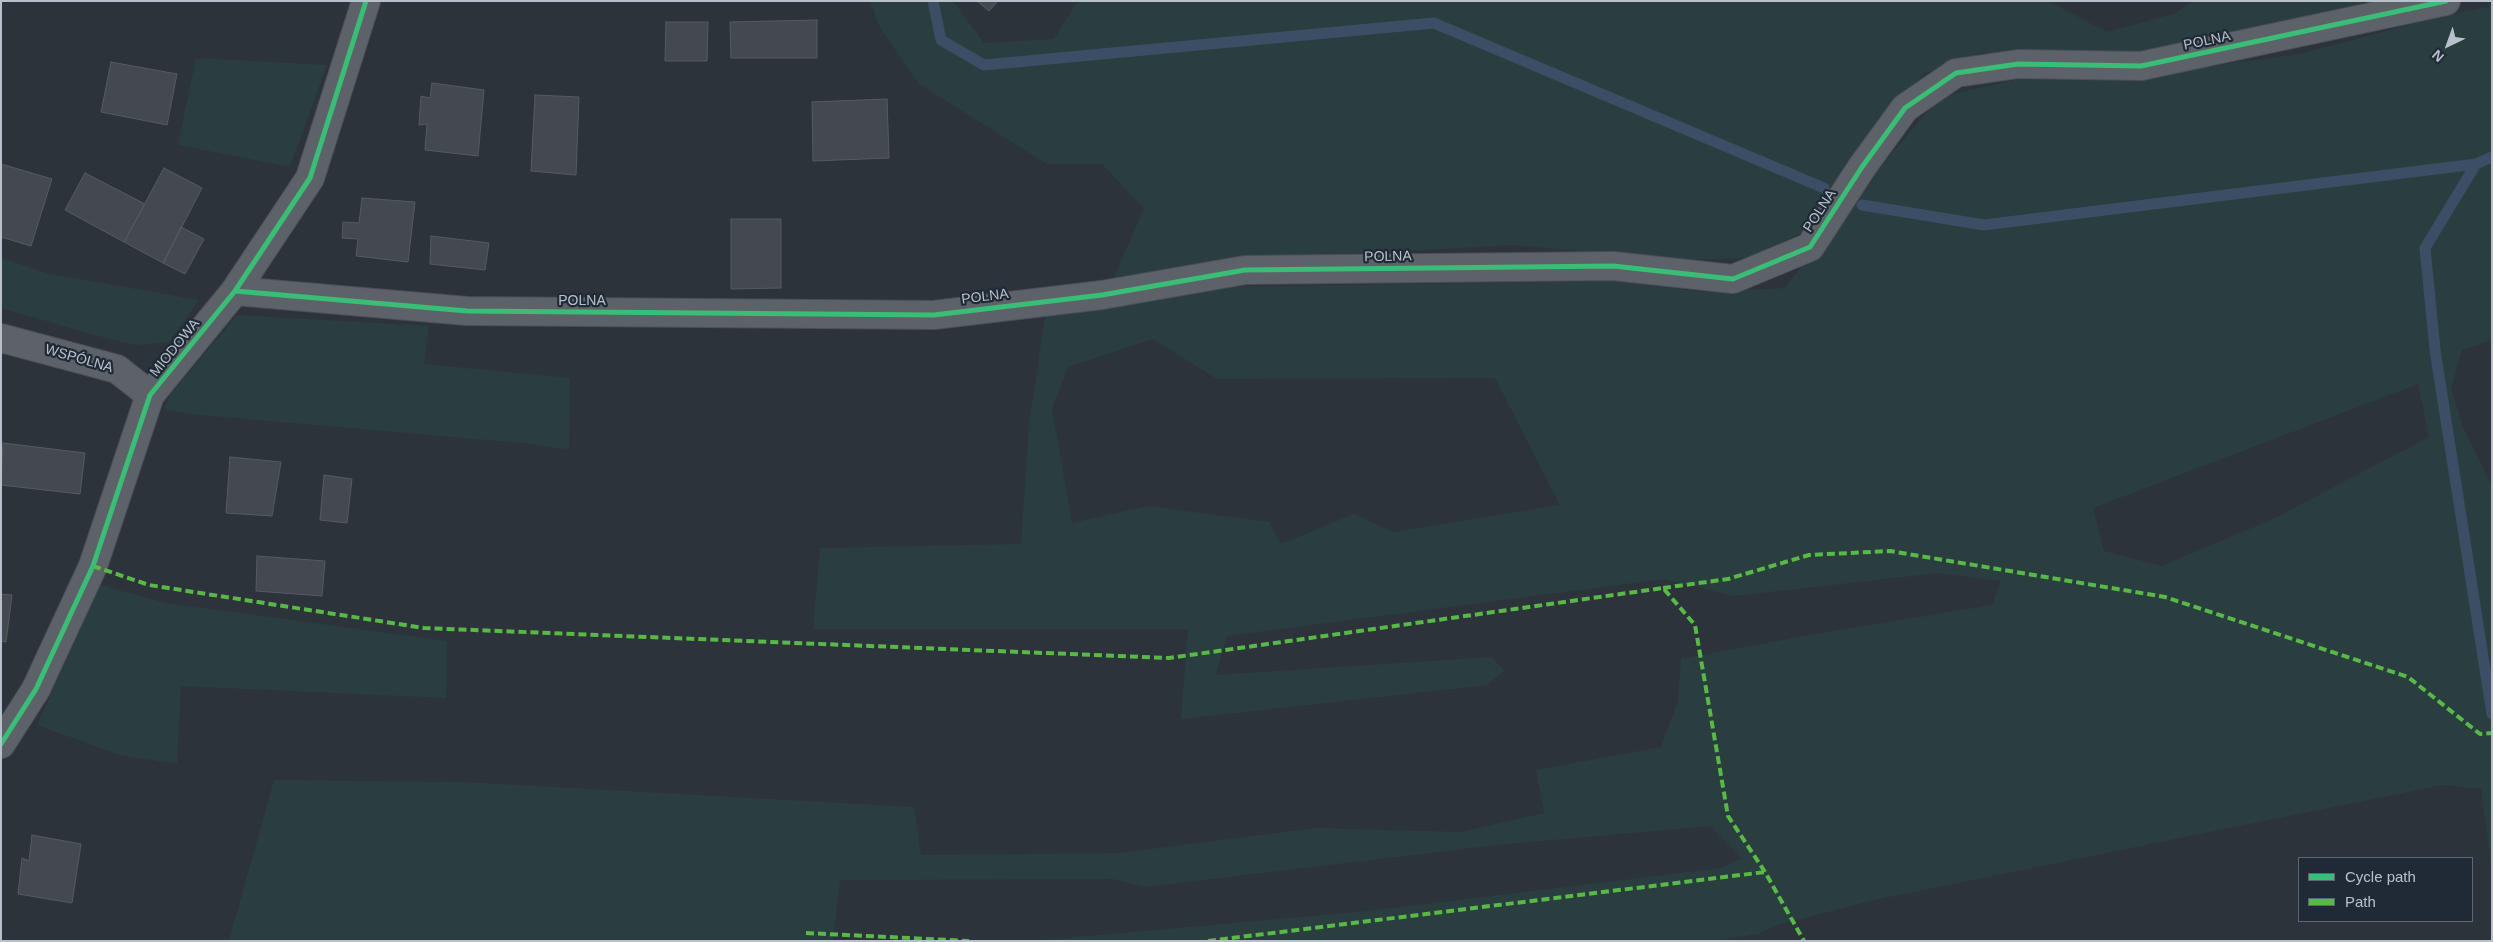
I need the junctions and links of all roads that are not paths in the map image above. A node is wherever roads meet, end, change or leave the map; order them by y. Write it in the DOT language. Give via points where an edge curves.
graph roads {
  1 [pos="366,1"];
  2 [pos="2446,1"];
  3 [pos="235,291"];
  4 [pos="1,338"];
  5 [pos="150,395"];
  6 [pos="1,744"];
  1 -- 3 [label="street, MIODOWA" via="310,178"];
  2 -- 3 [label="street, POLNA" via="2141,66 2018,64 1956,73 1905,108 1810,247 1734,279 1613,266 1245,270 1102,294 934,314 467,311"];
  3 -- 5 [label="street, MIODOWA"];
  4 -- 5 [label="street, WSPÓLNA" via="117,369"];
  5 -- 6 [label="street, MIODOWA" via="93,566 36,689"];
}
